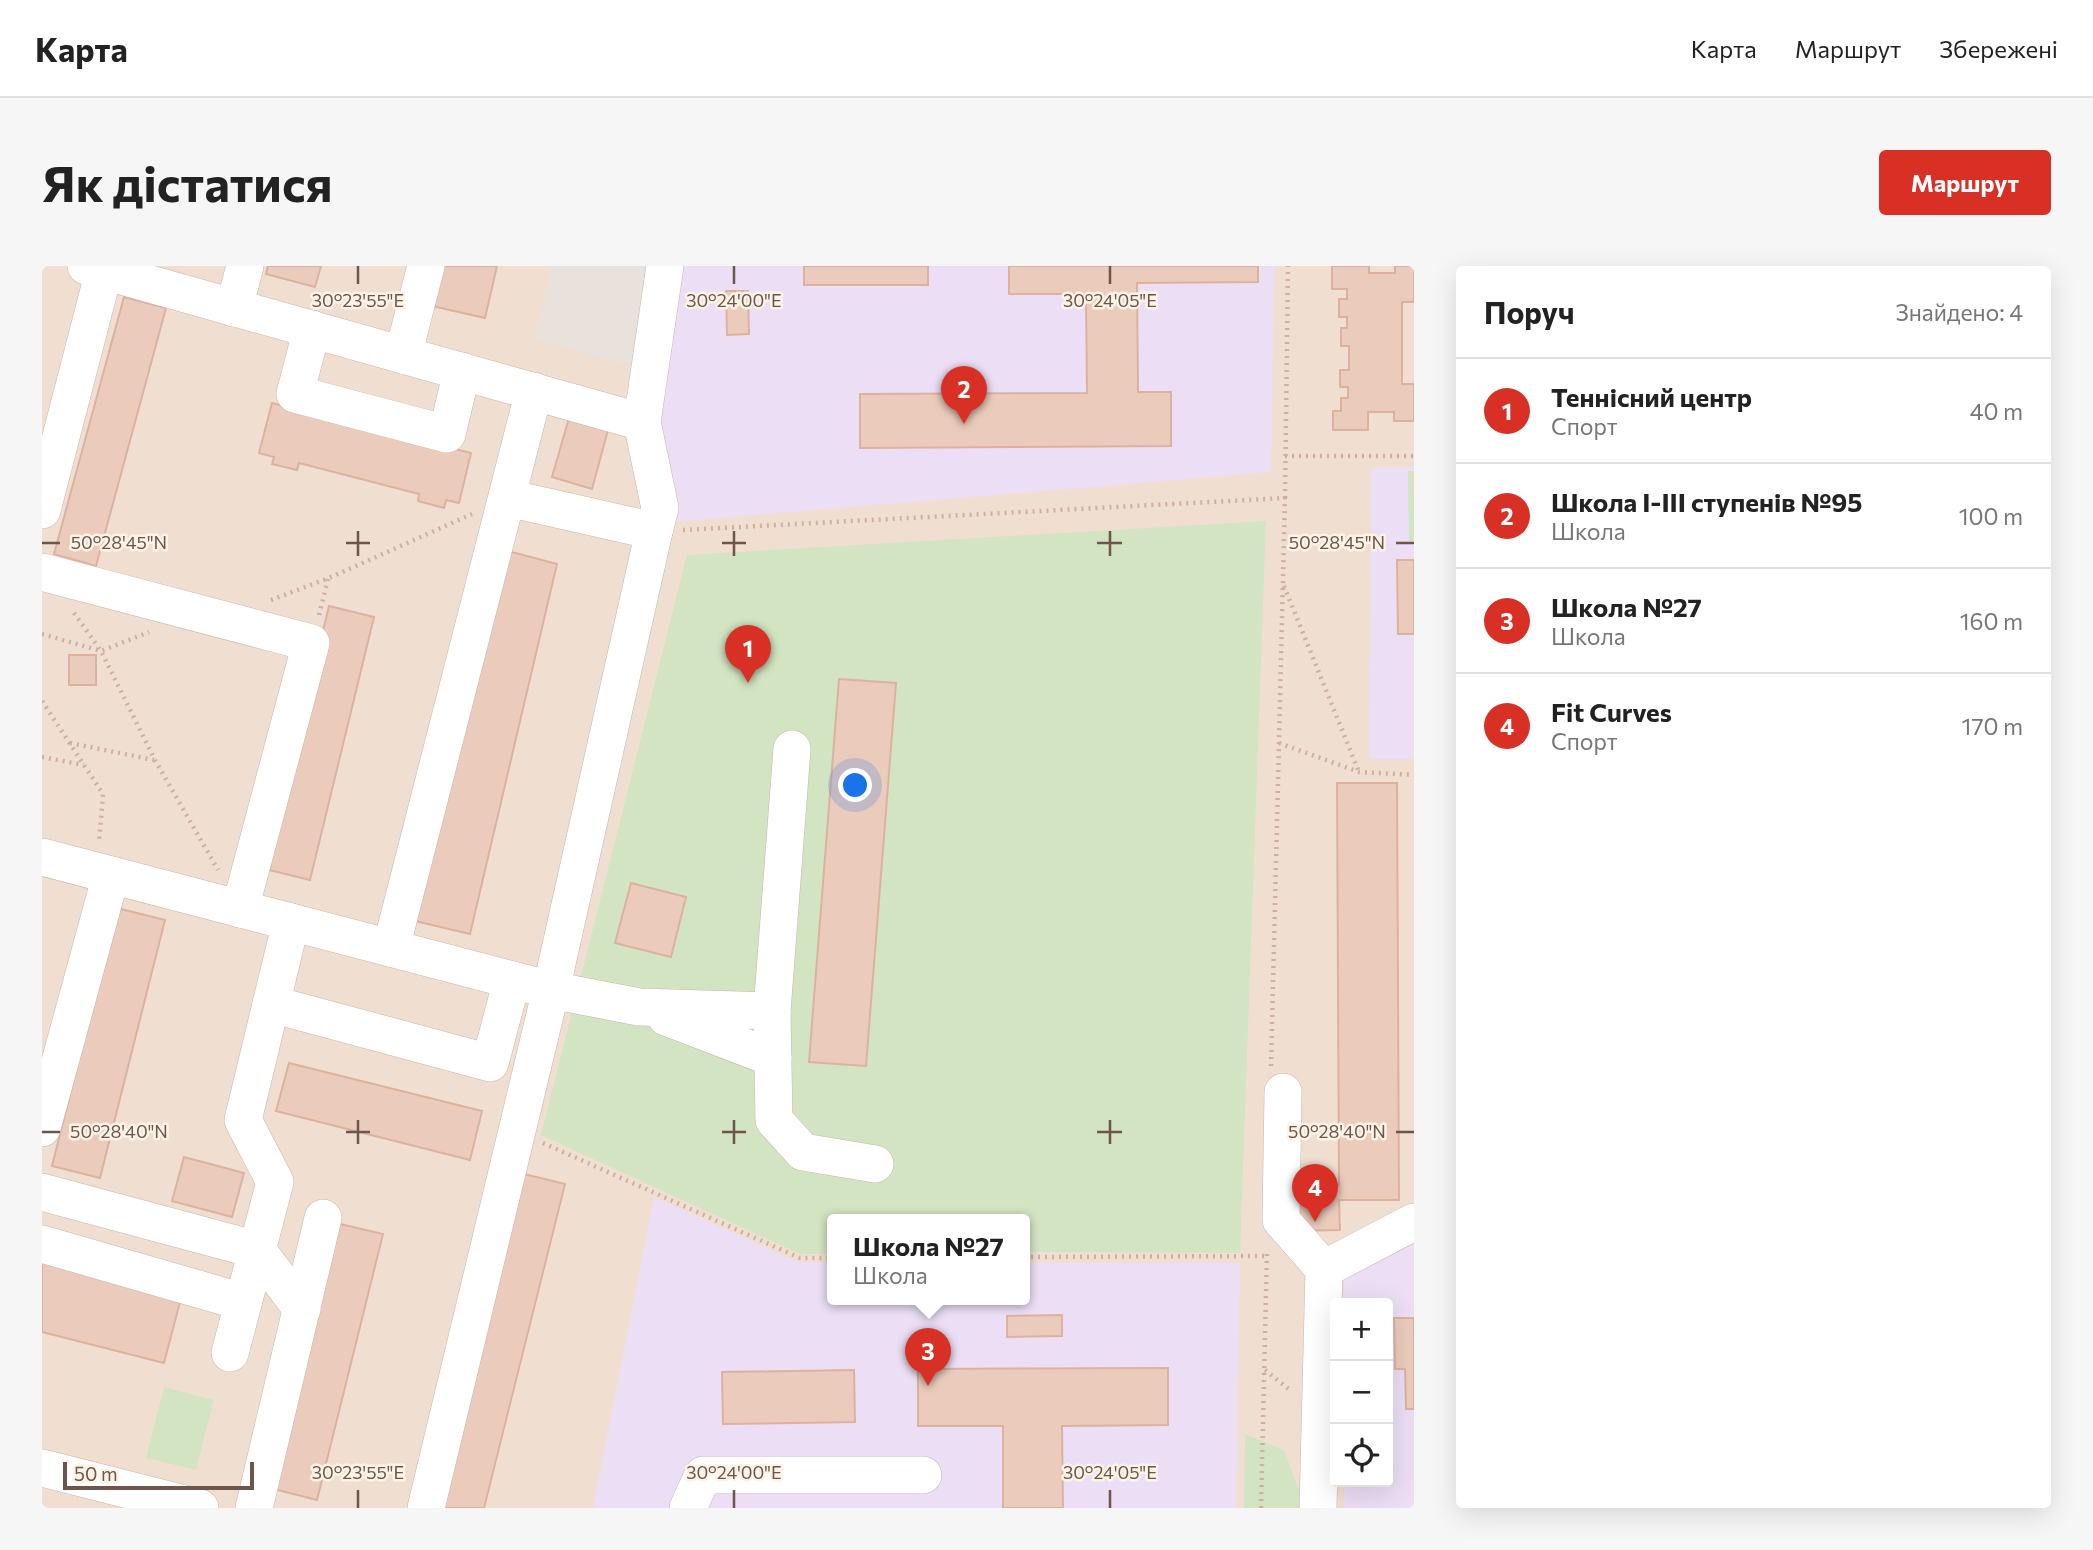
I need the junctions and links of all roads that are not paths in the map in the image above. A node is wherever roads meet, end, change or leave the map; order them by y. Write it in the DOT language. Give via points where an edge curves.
graph roads {
  1 [pos="245,266"];
  2 [pos="426,266"];
  3 [pos="665,266"];
  4 [pos="95,268"];
  5 [pos="234,308"];
  6 [pos="312,329"];
  7 [pos="403,355"];
  8 [pos="462,371"];
  9 [pos="534,391"];
  10 [pos="642,422"];
  11 [pos="508,498"];
  12 [pos="42,510"];
  13 [pos="654,531"];
  14 [pos="43,573"];
  15 [pos="792,749"];
  16 [pos="42,857"];
  17 [pos="104,873"];
  18 [pos="240,909"];
  19 [pos="291,922"];
  20 [pos="391,948"];
  21 [pos="512,980"];
  22 [pos="551,990"];
  23 [pos="271,1004"];
  24 [pos="639,1007"];
  25 [pos="772,1011"];
  26 [pos="773,1058"];
  27 [pos="1277,1084"];
  28 [pos="42,1128"];
  29 [pos="875,1164"];
  30 [pos="42,1192"];
  31 [pos="323,1218"];
  32 [pos="1414,1222"];
  33 [pos="42,1244"];
  34 [pos="257,1250"];
  35 [pos="1324,1269"];
  36 [pos="243,1302"];
  37 [pos="302,1309"];
  38 [pos="230,1353"];
  39 [pos="42,1468"];
  40 [pos="923,1475"];
  41 [pos="124,1499"];
  42 [pos="200,1508"];
  43 [pos="254,1508"];
  44 [pos="426,1508"];
  45 [pos="688,1508"];
  46 [pos="1318,1508"];
  1 -- 5 [label="lane"];
  2 -- 7 [label="lane"];
  3 -- 10 [label="lane"];
  4 -- 5 [label="lane"];
  4 -- 12 [label="lane"];
  5 -- 6 [label="lane"];
  6 -- 7 [label="lane"];
  6 -- 8 [label="lane" via="295,394 447,434"];
  7 -- 8 [label="lane"];
  8 -- 9 [label="lane"];
  9 -- 10 [label="lane"];
  9 -- 11 [label="lane"];
  10 -- 13 [label="lane" via="660,508"];
  11 -- 13 [label="lane"];
  11 -- 20 [label="lane"];
  13 -- 22 [label="lane"];
  14 -- 18 [label="lane" via="311,643"];
  15 -- 25 [label="lane"];
  16 -- 17 [label="lane"];
  17 -- 18 [label="lane"];
  17 -- 28 [label="lane"];
  18 -- 19 [label="lane"];
  19 -- 20 [label="lane"];
  19 -- 23 [label="lane"];
  20 -- 21 [label="lane"];
  21 -- 22 [label="lane"];
  21 -- 23 [label="lane" via="490,1063"];
  22 -- 24 [label="lane"];
  22 -- 44 [label="lane"];
  23 -- 34 [label="lane" via="243,1120 275,1182"];
  24 -- 25 [label="lane"];
  24 -- 26 [label="lane"];
  25 -- 26 [label="lane"];
  26 -- 29 [label="lane" via="774,1120 803,1152"];
  27 -- 35 [label="lane" via="1281,1220"];
  30 -- 34 [label="lane"];
  31 -- 37 [label="lane"];
  32 -- 35 [label="lane"];
  33 -- 36 [label="lane"];
  34 -- 36 [label="lane"];
  34 -- 37 [label="lane"];
  35 -- 46 [label="lane"];
  36 -- 38 [label="lane"];
  37 -- 43 [label="lane"];
  39 -- 41 [label="lane"];
  40 -- 45 [label="lane" via="703,1475"];
  41 -- 42 [label="lane"];
}
